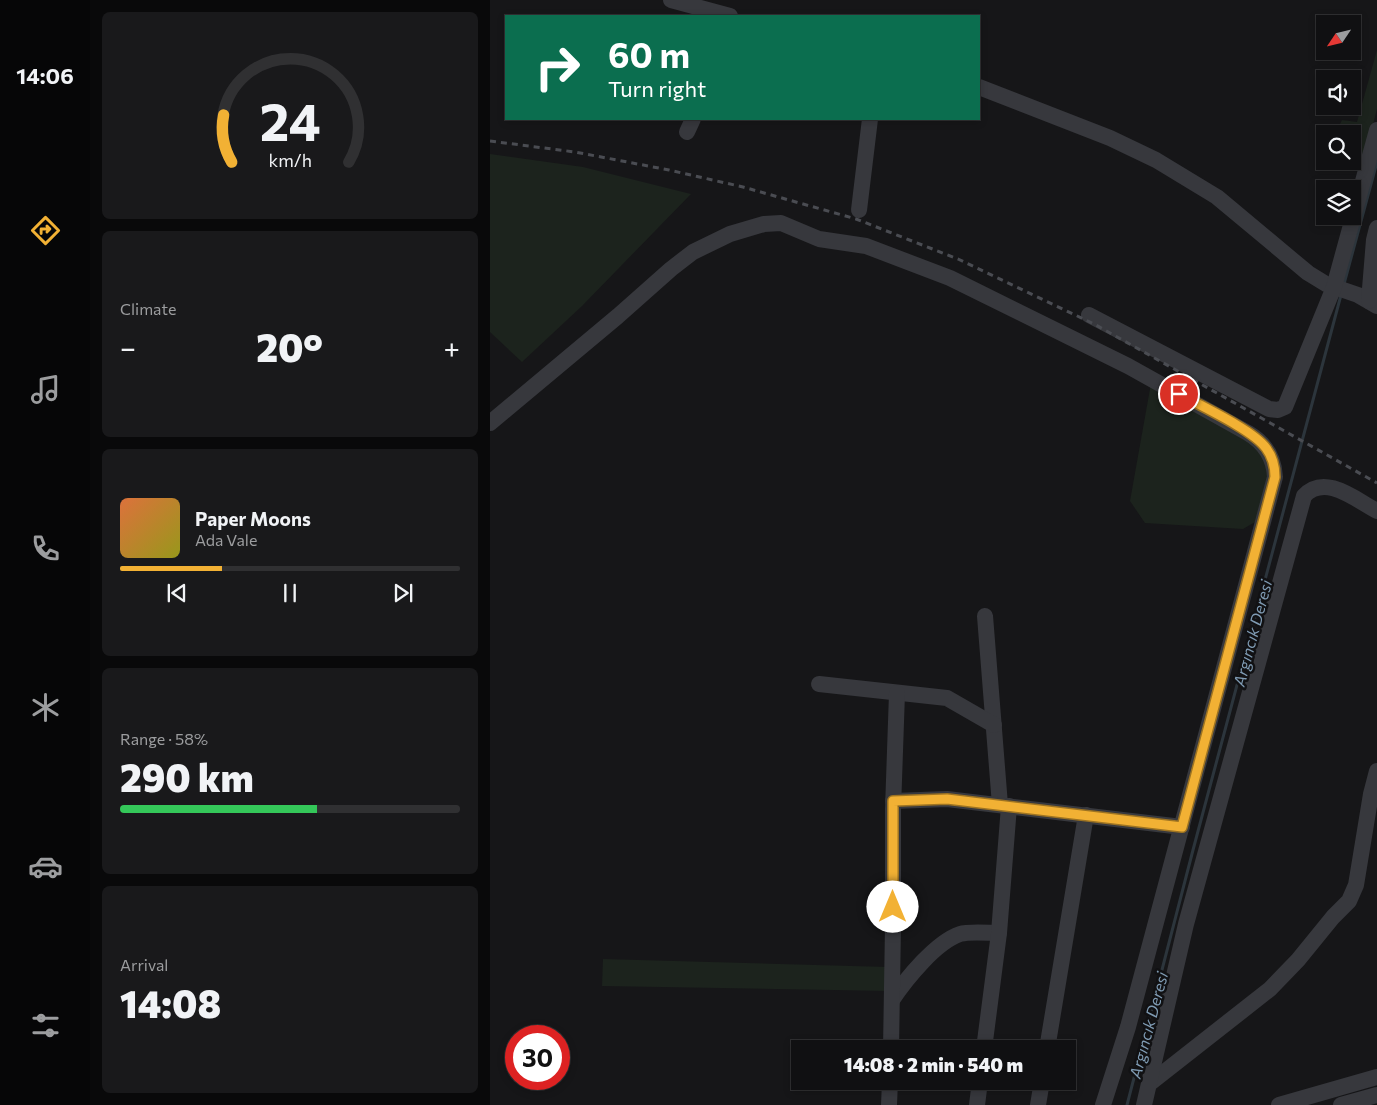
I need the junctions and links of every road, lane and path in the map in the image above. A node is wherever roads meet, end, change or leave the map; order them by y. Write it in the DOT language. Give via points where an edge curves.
graph roads {
  1 [pos="671,0"];
  2 [pos="726,15"];
  3 [pos="980,87"];
  4 [pos="870,120"];
  5 [pos="1377,130"];
  6 [pos="859,210"];
  7 [pos="1377,228"];
  8 [pos="1374,259"];
  9 [pos="1336,287"];
  10 [pos="1368,301"];
  11 [pos="1090,315"];
  12 [pos="490,423"];
  13 [pos="1377,511"];
  14 [pos="985,616"];
  15 [pos="819,684"];
  16 [pos="897,693"];
  17 [pos="994,725"];
  18 [pos="1377,771"];
  19 [pos="893,801"];
  20 [pos="1005,805"];
  21 [pos="1086,815"];
  22 [pos="1182,827"];
  23 [pos="999,933"];
  24 [pos="892,1000"];
  25 [pos="891,1040"];
  26 [pos="985,1040"];
  27 [pos="1048,1040"];
  28 [pos="1377,1077"];
  29 [pos="1149,1084"];
  30 [pos="890,1090"];
  31 [pos="979,1090"];
  32 [pos="1040,1090"];
  33 [pos="1377,1095"];
  34 [pos="889,1105"];
  35 [pos="977,1105"];
  36 [pos="1038,1105"];
  37 [pos="1103,1105"];
  38 [pos="1144,1105"];
  39 [pos="1279,1105"];
  40 [pos="1341,1105"];
  1 -- 2 [label="street"];
  3 -- 9 [label="street" via="1110,138 1171,168 1217,197 1308,273"];
  4 -- 6 [label="street"];
  5 -- 9 [label="street"];
  7 -- 8 [label="street"];
  8 -- 10 [label="street"];
  9 -- 10 [label="street"];
  9 -- 11 [label="street" via="1290,399 1285,407 1278,410 1269,409"];
  12 -- 22 [label="street" via="693,252 730,234 764,224 781,223 819,239 866,246 950,278 1128,366 1248,433 1270,454 1275,477"];
  13 -- 29 [label="street" via="1331,487 1316,487 1304,496 1186,924"];
  14 -- 17 [label="street"];
  15 -- 16 [label="street"];
  16 -- 17 [label="street" via="947,698"];
  16 -- 19 [label="street"];
  17 -- 20 [label="street"];
  18 -- 29 [label="street" via="1356,886 1348,901 1270,989"];
  19 -- 20 [label="street" via="947,799"];
  19 -- 24 [label="street"];
  20 -- 21 [label="street"];
  20 -- 23 [label="street"];
  21 -- 22 [label="street"];
  21 -- 27 [label="street"];
  22 -- 37 [label="street" via="1128,1028"];
  23 -- 24 [label="street" via="961,933 951,939 921,963"];
  23 -- 26 [label="street"];
  24 -- 25 [label="street"];
  28 -- 39 [label="street"];
  29 -- 38 [label="street"];
  30 -- 34 [label="street"];
  31 -- 35 [label="street"];
  32 -- 36 [label="street"];
  33 -- 40 [label="street"];
}
